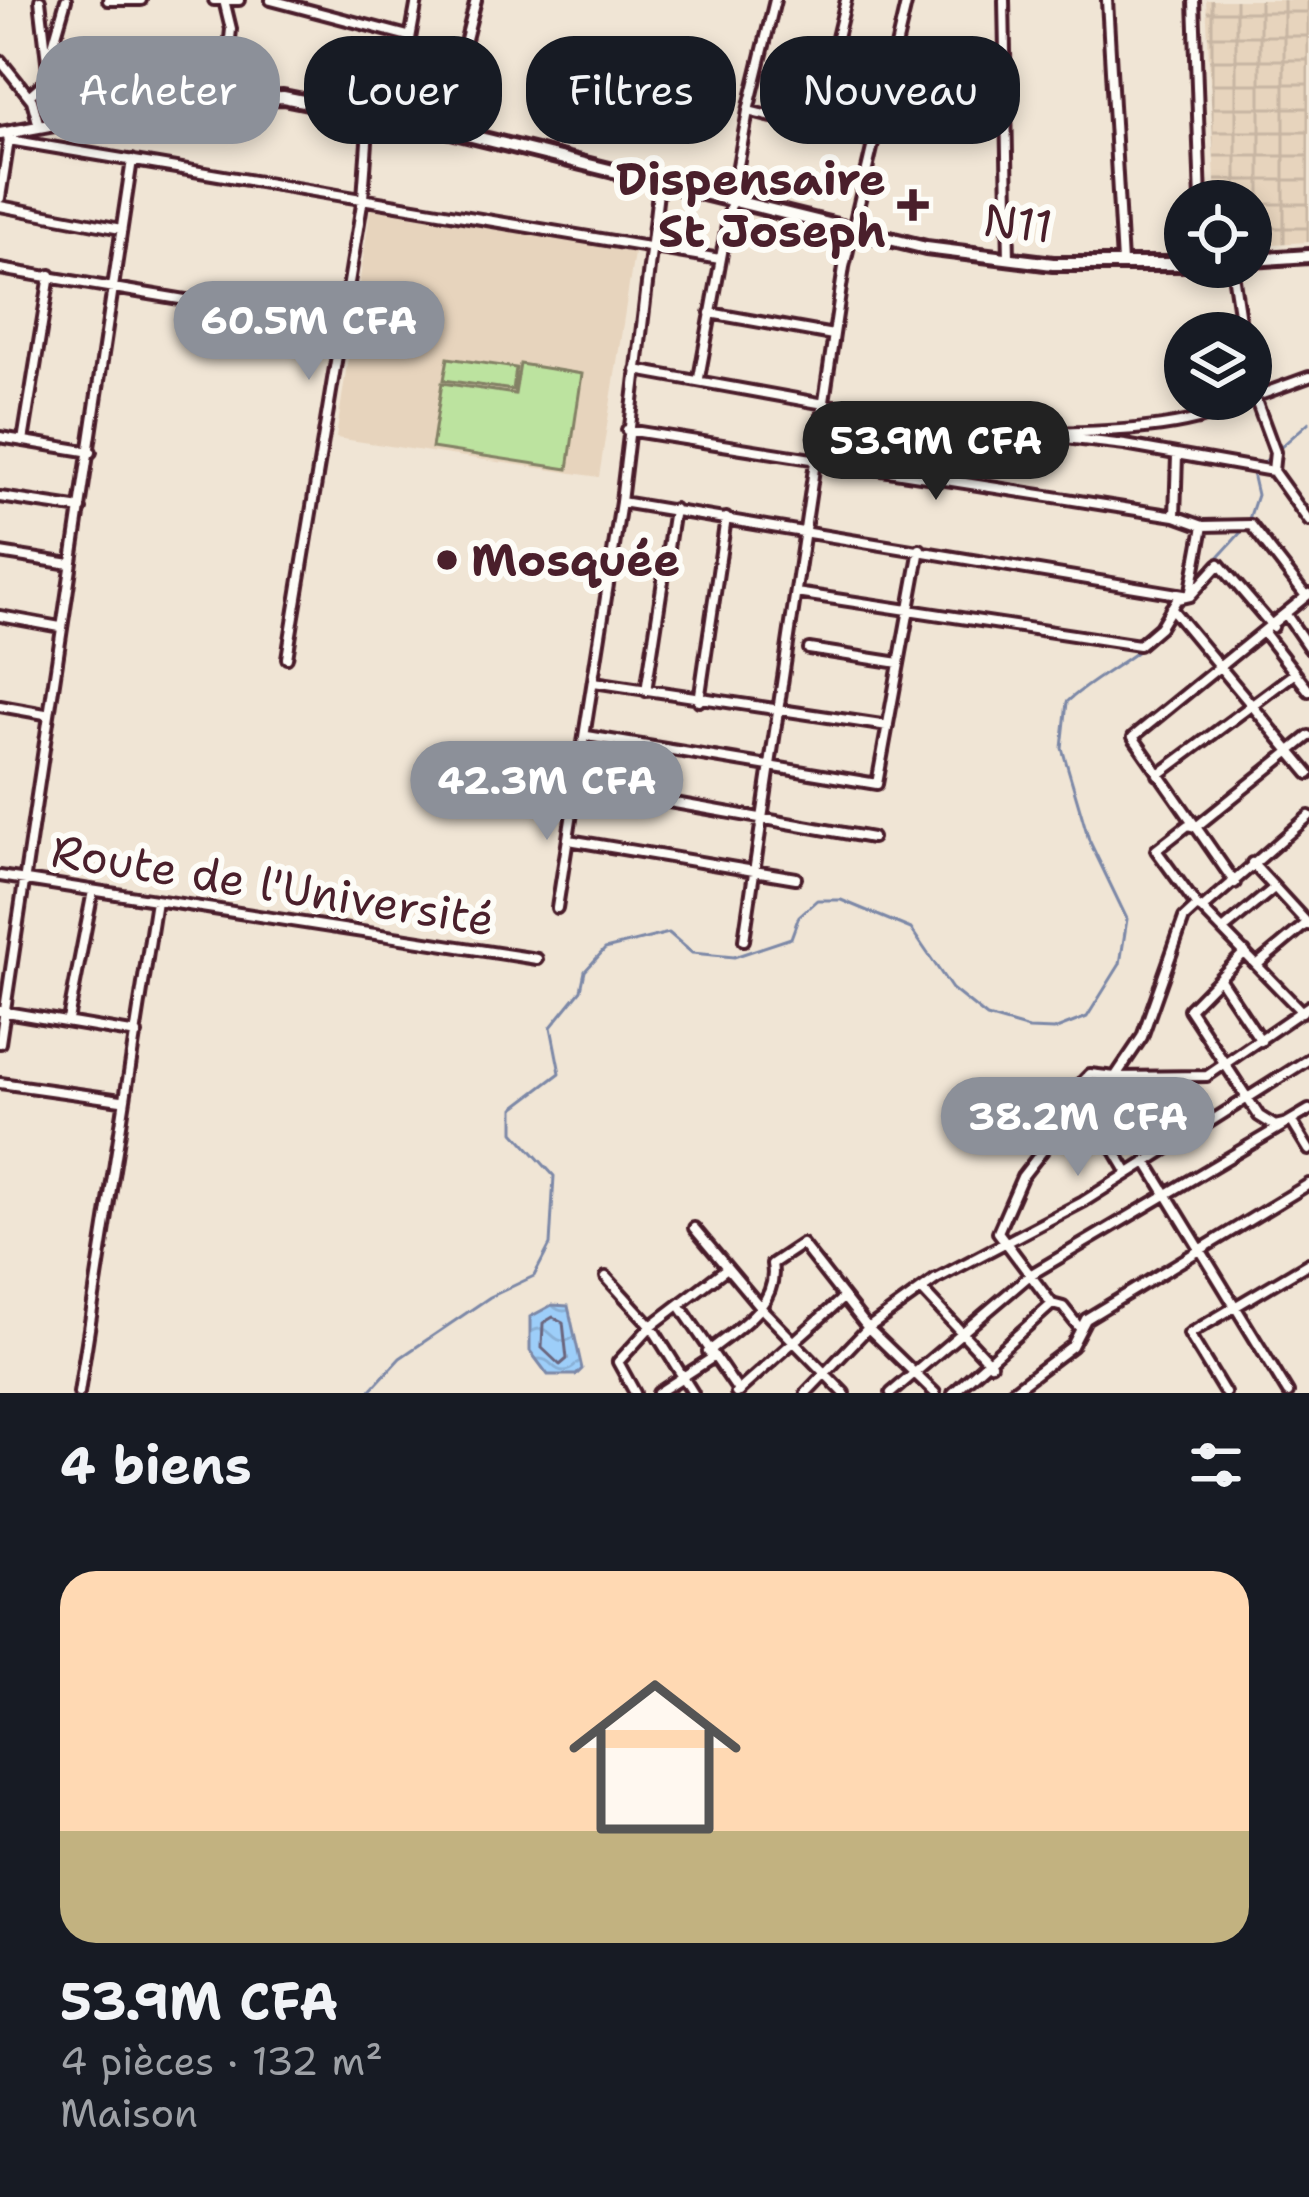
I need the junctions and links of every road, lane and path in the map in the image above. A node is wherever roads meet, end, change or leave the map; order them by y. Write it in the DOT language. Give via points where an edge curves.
graph roads {
  1 [pos="40,0"];
  2 [pos="66,0"];
  3 [pos="108,0"];
  4 [pos="141,0"];
  5 [pos="214,0"];
  6 [pos="239,0"];
  7 [pos="272,0"];
  8 [pos="417,0"];
  9 [pos="476,0"];
  10 [pos="775,0"];
  11 [pos="846,0"];
  12 [pos="907,0"];
  13 [pos="1004,0"];
  14 [pos="1108,0"];
  15 [pos="1194,0"];
  16 [pos="224,1"];
  17 [pos="44,36"];
  18 [pos="56,36"];
  19 [pos="230,36"];
  20 [pos="408,36"];
  21 [pos="468,36"];
  22 [pos="837,36"];
  23 [pos="898,36"];
  24 [pos="0,60"];
  25 [pos="36,90"];
  26 [pos="29,96"];
  27 [pos="748,111"];
  28 [pos="760,114"];
  29 [pos="36,117"];
  30 [pos="36,127"];
  31 [pos="5,136"];
  32 [pos="367,144"];
  33 [pos="502,144"];
  34 [pos="873,144"];
  35 [pos="132,160"];
  36 [pos="1200,180"];
  37 [pos="1,181"];
  38 [pos="658,184"];
  39 [pos="363,198"];
  40 [pos="0,202"];
  41 [pos="730,202"];
  42 [pos="122,229"];
  43 [pos="853,234"];
  44 [pos="650,246"];
  45 [pos="1309,256"];
  46 [pos="720,259"];
  47 [pos="1272,259"];
  48 [pos="1009,260"];
  49 [pos="1164,264"];
  50 [pos="1122,265"];
  51 [pos="0,269"];
  52 [pos="50,275"];
  53 [pos="113,286"];
  54 [pos="710,313"];
  55 [pos="341,326"];
  56 [pos="833,335"];
  57 [pos="636,370"];
  58 [pos="1309,377"];
  59 [pos="699,378"];
  60 [pos="1272,388"];
  61 [pos="825,404"];
  62 [pos="1178,420"];
  63 [pos="1262,420"];
  64 [pos="627,430"];
  65 [pos="1024,433"];
  66 [pos="0,437"];
  67 [pos="23,441"];
  68 [pos="91,452"];
  69 [pos="1177,456"];
  70 [pos="814,463"];
  71 [pos="1273,471"];
  72 [pos="0,497"];
  73 [pos="621,502"];
  74 [pos="81,509"];
  75 [pos="674,509"];
  76 [pos="1175,516"];
  77 [pos="726,518"];
  78 [pos="1309,521"];
  79 [pos="1203,526"];
  80 [pos="803,532"];
  81 [pos="920,549"];
  82 [pos="0,553"];
  83 [pos="70,564"];
  84 [pos="796,593"];
  85 [pos="1307,595"];
  86 [pos="1190,596"];
  87 [pos="1171,608"];
  88 [pos="909,612"];
  89 [pos="0,616"];
  90 [pos="1287,616"];
  91 [pos="60,627"];
  92 [pos="1269,631"];
  93 [pos="1309,648"];
  94 [pos="809,649"];
  95 [pos="287,658"];
  96 [pos="899,663"];
  97 [pos="1221,668"];
  98 [pos="1295,673"];
  99 [pos="594,682"];
  100 [pos="646,691"];
  101 [pos="1309,692"];
  102 [pos="699,701"];
  103 [pos="1250,705"];
  104 [pos="0,706"];
  105 [pos="778,712"];
  106 [pos="45,714"];
  107 [pos="888,726"];
  108 [pos="587,736"];
  109 [pos="1309,736"];
  110 [pos="1290,752"];
  111 [pos="772,767"];
  112 [pos="1309,774"];
  113 [pos="1158,775"];
  114 [pos="579,786"];
  115 [pos="1309,816"];
  116 [pos="764,820"];
  117 [pos="1196,827"];
  118 [pos="872,838"];
  119 [pos="569,839"];
  120 [pos="1252,863"];
  121 [pos="752,872"];
  122 [pos="0,875"];
  123 [pos="796,878"];
  124 [pos="21,879"];
  125 [pos="1235,884"];
  126 [pos="1274,888"];
  127 [pos="93,891"];
  128 [pos="156,901"];
  129 [pos="1200,907"];
  130 [pos="556,908"];
  131 [pos="1308,923"];
  132 [pos="1223,931"];
  133 [pos="744,940"];
  134 [pos="1245,952"];
  135 [pos="537,959"];
  136 [pos="1258,964"];
  137 [pos="1221,981"];
  138 [pos="1305,1009"];
  139 [pos="3,1011"];
  140 [pos="68,1020"];
  141 [pos="137,1034"];
  142 [pos="1261,1041"];
  143 [pos="0,1042"];
  144 [pos="1309,1059"];
  145 [pos="1223,1066"];
  146 [pos="1115,1077"];
  147 [pos="0,1083"];
  148 [pos="1245,1099"];
  149 [pos="121,1100"];
  150 [pos="1309,1110"];
  151 [pos="1292,1122"];
  152 [pos="1309,1150"];
  153 [pos="1146,1161"];
  154 [pos="1128,1173"];
  155 [pos="1309,1184"];
  156 [pos="1168,1194"];
  157 [pos="694,1228"];
  158 [pos="1007,1245"];
  159 [pos="1202,1247"];
  160 [pos="1309,1263"];
  161 [pos="727,1268"];
  162 [pos="1030,1275"];
  163 [pos="606,1276"];
  164 [pos="923,1291"];
  165 [pos="843,1298"];
  166 [pos="1052,1304"];
  167 [pos="680,1306"];
  168 [pos="1236,1306"];
  169 [pos="761,1308"];
  170 [pos="651,1326"];
  171 [pos="1078,1326"];
  172 [pos="868,1328"];
  173 [pos="961,1331"];
  174 [pos="793,1342"];
  175 [pos="710,1355"];
  176 [pos="991,1364"];
  177 [pos="824,1372"];
  178 [pos="914,1373"];
  179 [pos="684,1376"];
  180 [pos="738,1392"];
  181 [pos="79,1393"];
  182 [pos="635,1393"];
  183 [pos="658,1393"];
  184 [pos="694,1393"];
  185 [pos="806,1393"];
  186 [pos="844,1393"];
  187 [pos="891,1393"];
  188 [pos="935,1393"];
  189 [pos="953,1393"];
  190 [pos="1010,1393"];
  191 [pos="1225,1393"];
  192 [pos="1288,1393"];
  1 -- 17 [label="street"];
  2 -- 18 [label="street"];
  3 -- 4 [label="street"];
  5 -- 16 [label="street"];
  6 -- 16 [label="street"];
  7 -- 20 [label="street"];
  8 -- 20 [label="street"];
  9 -- 21 [label="street"];
  10 -- 27 [label="street"];
  11 -- 22 [label="street"];
  12 -- 23 [label="street"];
  13 -- 48 [label="street"];
  14 -- 50 [label="street"];
  15 -- 36 [label="street"];
  16 -- 19 [label="street"];
  24 -- 26 [label="street"];
  25 -- 26 [label="street"];
  26 -- 29 [label="street"];
  27 -- 28 [label="street"];
  27 -- 41 [label="street"];
  30 -- 31 [label="main road, N11"];
  31 -- 35 [label="street"];
  31 -- 37 [label="street"];
  32 -- 39 [label="street"];
  33 -- 38 [label="main road, N11"];
  34 -- 43 [label="street"];
  35 -- 39 [label="street"];
  35 -- 42 [label="street"];
  37 -- 40 [label="street"];
  38 -- 41 [label="main road, N11"];
  38 -- 44 [label="street"];
  39 -- 44 [label="street"];
  39 -- 55 [label="street"];
  40 -- 42 [label="street"];
  41 -- 43 [label="main road, N11"];
  41 -- 46 [label="street"];
  42 -- 53 [label="street"];
  43 -- 48 [label="main road, N11"];
  43 -- 56 [label="street"];
  44 -- 46 [label="street"];
  44 -- 57 [label="street"];
  45 -- 47 [label="main road"];
  46 -- 54 [label="street"];
  48 -- 50 [label="main road, N11"];
  49 -- 50 [label="main road, N11"];
  51 -- 52 [label="street"];
  52 -- 53 [label="street"];
  52 -- 67 [label="street"];
  53 -- 55 [label="street"];
  53 -- 68 [label="street"];
  54 -- 56 [label="street"];
  54 -- 59 [label="street"];
  55 -- 95 [label="street"];
  56 -- 61 [label="street"];
  57 -- 59 [label="street"];
  57 -- 64 [label="street"];
  58 -- 60 [label="street"];
  59 -- 61 [label="street"];
  61 -- 65 [label="street"];
  61 -- 70 [label="street"];
  62 -- 65 [label="street"];
  63 -- 71 [label="street" via="1275,452"];
  64 -- 70 [label="street"];
  64 -- 73 [label="street"];
  65 -- 69 [label="street"];
  66 -- 67 [label="street"];
  67 -- 68 [label="street"];
  68 -- 74 [label="street"];
  69 -- 71 [label="street"];
  69 -- 76 [label="street"];
  70 -- 76 [label="street"];
  70 -- 80 [label="street"];
  71 -- 78 [label="street"];
  72 -- 74 [label="street"];
  73 -- 75 [label="street"];
  73 -- 99 [label="street"];
  74 -- 83 [label="street"];
  75 -- 77 [label="street"];
  75 -- 100 [label="street"];
  76 -- 79 [label="street"];
  77 -- 80 [label="street"];
  77 -- 102 [label="street"];
  79 -- 85 [label="street" via="1257,529"];
  79 -- 86 [label="street"];
  80 -- 81 [label="street"];
  80 -- 84 [label="street"];
  81 -- 86 [label="street"];
  81 -- 88 [label="street"];
  82 -- 83 [label="street"];
  83 -- 91 [label="street"];
  84 -- 88 [label="street"];
  84 -- 105 [label="street"];
  85 -- 90 [label="street"];
  86 -- 87 [label="street"];
  86 -- 92 [label="street" via="1219,564"];
  87 -- 88 [label="street" via="1139,645"];
  87 -- 97 [label="street"];
  88 -- 96 [label="street"];
  89 -- 91 [label="street"];
  90 -- 92 [label="street"];
  90 -- 93 [label="street"];
  91 -- 106 [label="street"];
  92 -- 97 [label="street"];
  92 -- 98 [label="street"];
  94 -- 96 [label="street"];
  96 -- 107 [label="street"];
  97 -- 103 [label="street"];
  97 -- 113 [label="street" via="1134,734"];
  98 -- 101 [label="street"];
  98 -- 103 [label="street"];
  99 -- 100 [label="street"];
  99 -- 108 [label="street"];
  100 -- 102 [label="street"];
  102 -- 105 [label="street"];
  103 -- 110 [label="street"];
  103 -- 113 [label="street"];
  104 -- 106 [label="street"];
  105 -- 107 [label="street"];
  105 -- 111 [label="street"];
  106 -- 124 [label="street"];
  107 -- 111 [label="street" via="877,784"];
  108 -- 111 [label="street"];
  108 -- 114 [label="street"];
  109 -- 110 [label="street"];
  110 -- 112 [label="street"];
  110 -- 117 [label="street"];
  111 -- 116 [label="street"];
  113 -- 117 [label="street"];
  114 -- 116 [label="street"];
  114 -- 119 [label="street"];
  115 -- 120 [label="street"];
  116 -- 118 [label="street"];
  116 -- 121 [label="street"];
  117 -- 125 [label="street"];
  117 -- 129 [label="street" via="1156,850"];
  119 -- 121 [label="street"];
  119 -- 130 [label="street"];
  120 -- 125 [label="street"];
  120 -- 126 [label="street"];
  121 -- 123 [label="street"];
  121 -- 133 [label="street"];
  122 -- 124 [label="street, Route de l'Université"];
  124 -- 127 [label="street, Route de l'Université"];
  124 -- 139 [label="street"];
  125 -- 129 [label="street"];
  126 -- 131 [label="street"];
  126 -- 132 [label="street"];
  127 -- 128 [label="street, Route de l'Université"];
  127 -- 140 [label="street"];
  128 -- 135 [label="street, Route de l'Université"];
  128 -- 141 [label="street"];
  129 -- 132 [label="street"];
  129 -- 146 [label="street" via="1184,918 1142,1037"];
  131 -- 136 [label="street"];
  132 -- 134 [label="street"];
  134 -- 136 [label="street"];
  134 -- 137 [label="street"];
  136 -- 138 [label="street"];
  137 -- 142 [label="street"];
  137 -- 145 [label="street" via="1189,1010"];
  138 -- 142 [label="street"];
  139 -- 140 [label="street"];
  139 -- 143 [label="street"];
  140 -- 141 [label="street"];
  141 -- 149 [label="street"];
  142 -- 145 [label="street"];
  144 -- 148 [label="street"];
  145 -- 146 [label="street" via="1172,1081"];
  145 -- 148 [label="street"];
  146 -- 154 [label="street" via="1106,1136"];
  146 -- 158 [label="street" via="1090,1074 1059,1106 1054,1136 1001,1216 998,1232"];
  147 -- 149 [label="street"];
  148 -- 151 [label="street" via="1267,1123"];
  148 -- 153 [label="street"];
  149 -- 181 [label="street"];
  150 -- 151 [label="street"];
  151 -- 152 [label="street"];
  151 -- 156 [label="street"];
  153 -- 154 [label="street"];
  153 -- 156 [label="street"];
  154 -- 158 [label="street"];
  155 -- 159 [label="street"];
  156 -- 159 [label="street"];
  156 -- 162 [label="street"];
  157 -- 161 [label="street"];
  158 -- 162 [label="street"];
  158 -- 164 [label="street"];
  159 -- 168 [label="street"];
  159 -- 171 [label="street"];
  160 -- 168 [label="street"];
  161 -- 167 [label="street"];
  161 -- 169 [label="street"];
  162 -- 166 [label="street"];
  162 -- 173 [label="street"];
  163 -- 170 [label="street"];
  164 -- 172 [label="street"];
  164 -- 173 [label="street"];
  165 -- 169 [label="street" via="802,1244 772,1264 775,1280"];
  165 -- 172 [label="street"];
  165 -- 174 [label="street"];
  166 -- 171 [label="street"];
  166 -- 176 [label="street"];
  167 -- 170 [label="street"];
  167 -- 175 [label="street"];
  168 -- 191 [label="street" via="1189,1334"];
  168 -- 192 [label="street"];
  169 -- 174 [label="street"];
  169 -- 175 [label="street"];
  170 -- 179 [label="street"];
  170 -- 182 [label="street" via="618,1362"];
  171 -- 190 [label="street" via="1072,1346"];
  172 -- 177 [label="street"];
  172 -- 178 [label="street"];
  173 -- 176 [label="street"];
  173 -- 178 [label="street"];
  174 -- 177 [label="street"];
  174 -- 180 [label="street"];
  175 -- 179 [label="street"];
  175 -- 180 [label="street"];
  176 -- 189 [label="street"];
  177 -- 185 [label="street"];
  177 -- 186 [label="street"];
  178 -- 187 [label="street"];
  178 -- 188 [label="street"];
  179 -- 183 [label="street"];
  179 -- 184 [label="street"];
}
